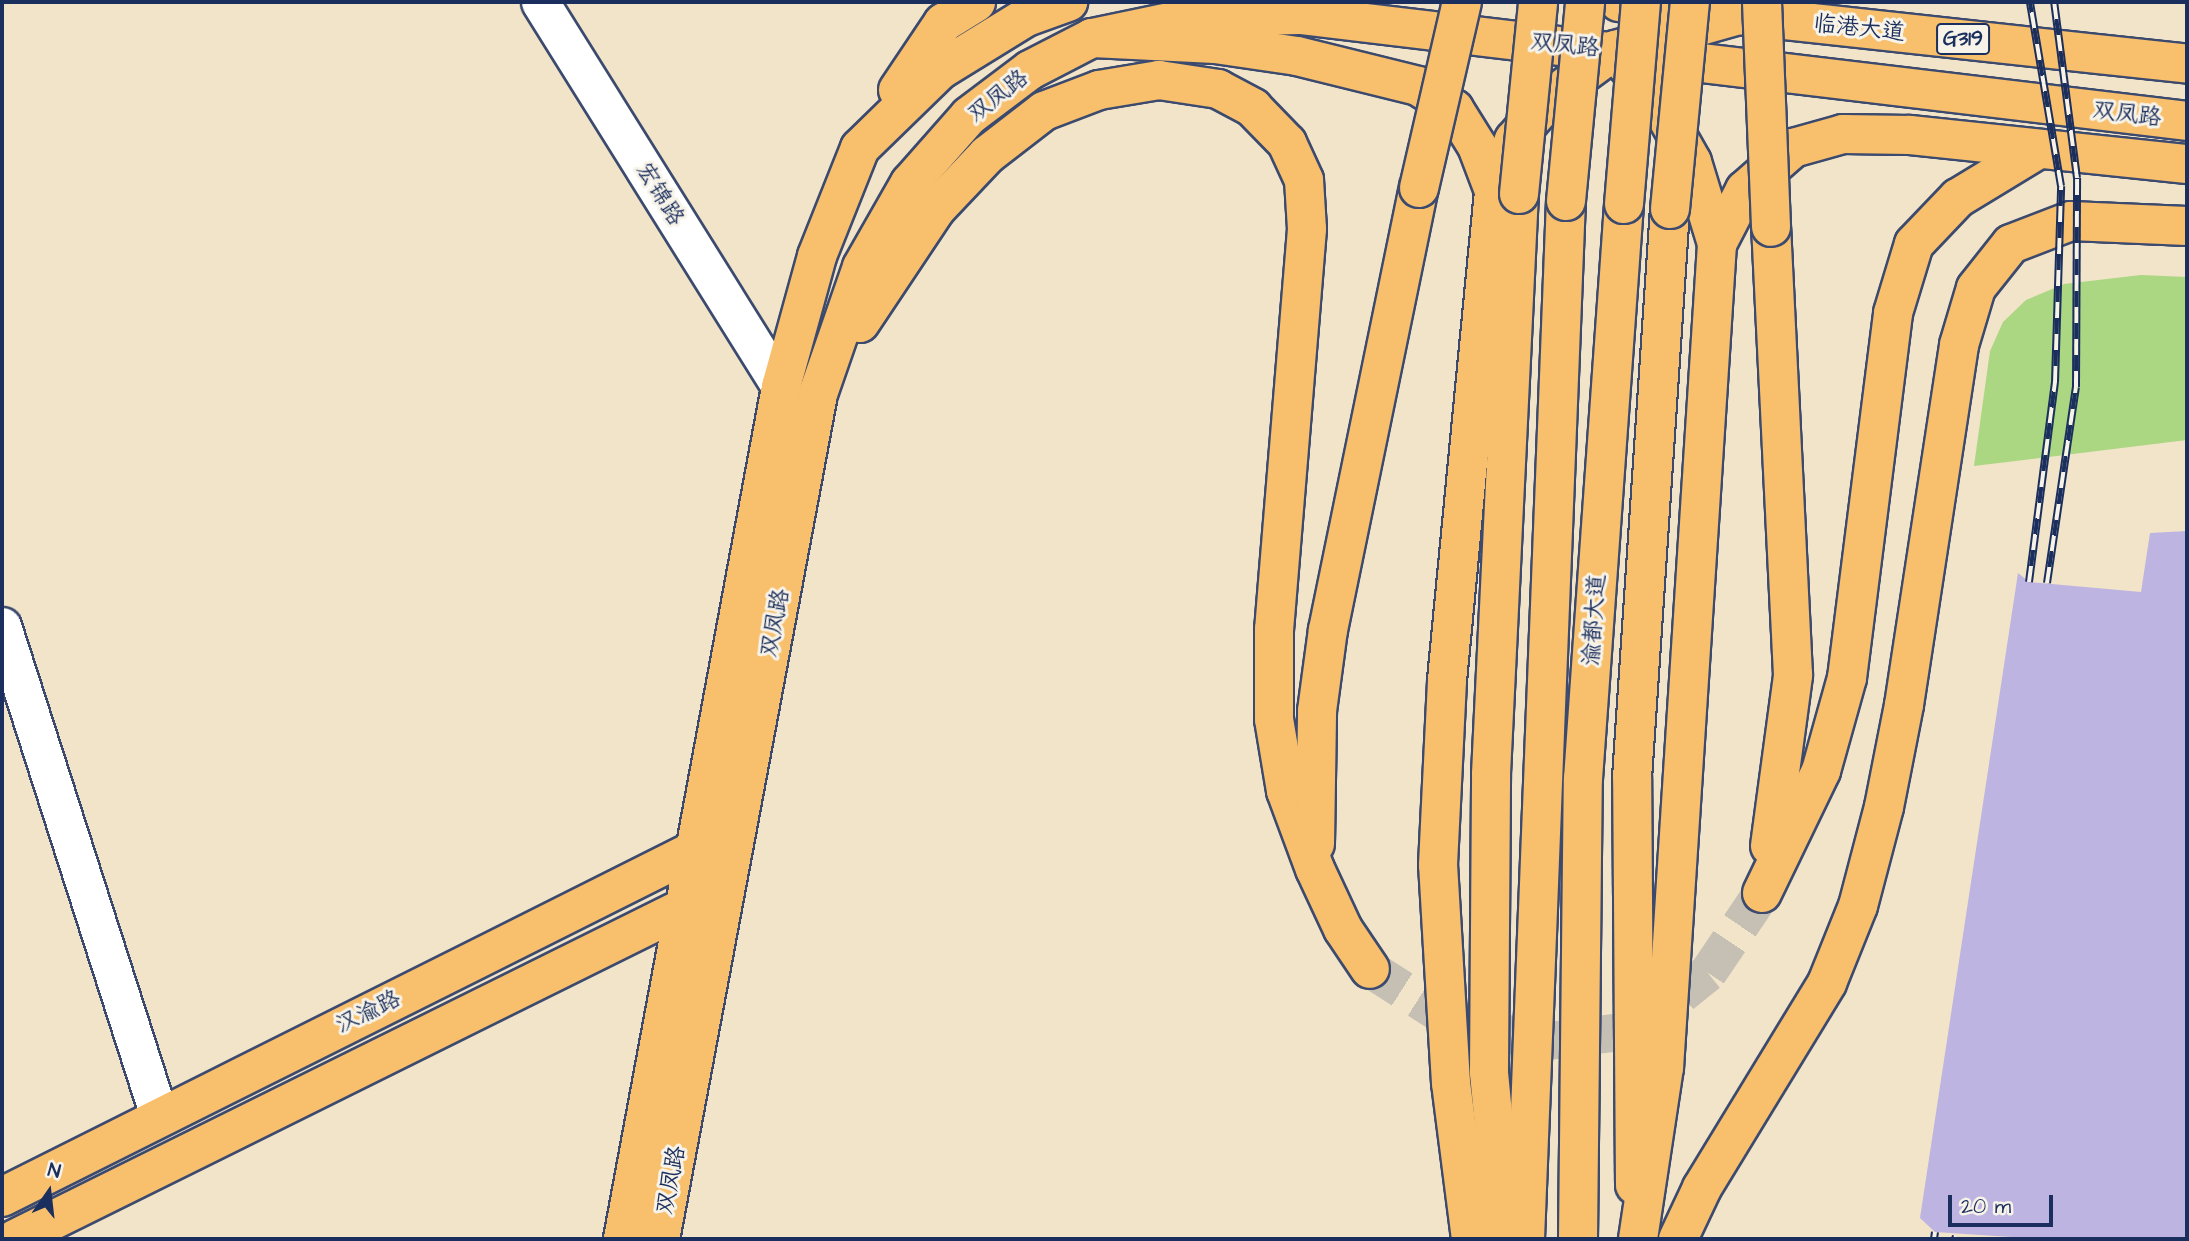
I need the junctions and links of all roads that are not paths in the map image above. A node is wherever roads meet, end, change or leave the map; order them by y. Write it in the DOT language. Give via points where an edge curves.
graph roads {
  1 [pos="540,2"];
  2 [pos="976,2"];
  3 [pos="1068,2"];
  4 [pos="1462,2"];
  5 [pos="1535,2"];
  6 [pos="1586,2"];
  7 [pos="1619,2"];
  8 [pos="1640,2"];
  9 [pos="1690,2"];
  10 [pos="1751,8"];
  11 [pos="1092,38"];
  12 [pos="1615,50"];
  13 [pos="2187,64"];
  14 [pos="2187,121"];
  15 [pos="860,148"];
  16 [pos="2037,150"];
  17 [pos="2187,163"];
  18 [pos="1507,192"];
  19 [pos="2187,226"];
  20 [pos="1717,244"];
  21 [pos="799,391"];
  22 [pos="2,626"];
  23 [pos="736,830"];
  24 [pos="693,851"];
  25 [pos="1315,869"];
  26 [pos="726,887"];
  27 [pos="683,908"];
  28 [pos="1370,969"];
  29 [pos="159,1116"];
  30 [pos="2,1197"];
  31 [pos="15,1239"];
  32 [pos="623,1239"];
  33 [pos="660,1239"];
  34 [pos="1471,1239"];
  35 [pos="1505,1239"];
  36 [pos="1525,1239"];
  37 [pos="1578,1239"];
  38 [pos="1637,1239"];
  39 [pos="1678,1239"];
  1 -- 21 [label="street, 宏锦路"];
  2 -- 15 [label="main road" via="943,23"];
  3 -- 15 [label="main road, 双凤路" via="1026,17 940,70"];
  4 -- 25 [label="main road, bridge" via="1328,630 1317,711"];
  5 -- 12 [label="main road"];
  5 -- 18 [label="main road, bridge"];
  6 -- 36 [label="main road, 渝都大道, bridge" via="1566,201"];
  7 -- 10 [label="main road"];
  8 -- 37 [label="main road, 渝都大道, bridge" via="1583,779"];
  9 -- 38 [label="main road, bridge" via="1670,209 1632,778"];
  10 -- 12 [label="main road"];
  10 -- 13 [label="main road, 临港大道 / G319"];
  10 -- 16 [label="main road, bridge" via="1771,227 1793,676 1784,772 1762,893 1821,771 1847,678 1893,313 1914,244 1958,198"];
  11 -- 12 [label="main road, 双凤路" via="1193,17 1300,15"];
  11 -- 18 [label="main road" via="1215,44 1283,54 1418,86 1454,109"];
  11 -- 21 [label="main road, 双凤路" via="1030,70 969,116 910,183"];
  12 -- 14 [label="main road, 双凤路"];
  12 -- 18 [label="main road" via="1550,98 1514,140"];
  12 -- 20 [label="main road" via="1661,107 1692,162"];
  15 -- 21 [label="main road, 双凤路" via="817,256"];
  16 -- 17 [label="main road"];
  16 -- 20 [label="main road" via="1896,134 1843,134 1793,148 1745,190"];
  18 -- 34 [label="main road" via="1447,680 1438,865 1451,1083"];
  18 -- 35 [label="main road" via="1491,774 1489,1072"];
  19 -- 39 [label="main road" via="2071,221 2011,244 1976,288 1959,345 1905,705 1858,906 1827,983 1702,1188"];
  20 -- 38 [label="main road" via="1664,1068"];
  21 -- 23 [label="main road, 双凤路"];
  21 -- 24 [label="main road, 双凤路"];
  21 -- 25 [label="main road" via="936,209 987,155 1044,111 1099,90 1159,80 1218,89 1253,108 1287,143 1304,180 1307,229 1274,629 1274,719 1286,791"];
  22 -- 29 [label="street"];
  23 -- 24 [label="main road, 汉渝路"];
  23 -- 26 [label="main road, 双凤路"];
  24 -- 27 [label="main road, 双凤路"];
  24 -- 29 [label="main road, 汉渝路"];
  25 -- 28 [label="main road" via="1343,929"];
  26 -- 27 [label="main road, 汉渝路"];
  26 -- 33 [label="main road, 双凤路"];
  27 -- 31 [label="main road, 汉渝路"];
  27 -- 32 [label="main road, 双凤路"];
  29 -- 30 [label="main road, 汉渝路"];
}
